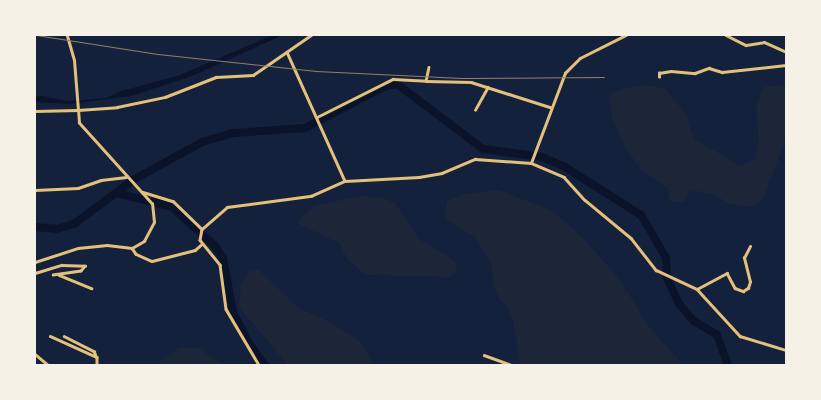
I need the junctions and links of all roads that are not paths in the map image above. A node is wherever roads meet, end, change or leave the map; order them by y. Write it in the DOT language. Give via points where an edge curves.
graph roads {
  1 [pos="67,35"];
  2 [pos="311,35"];
  3 [pos="626,35"];
  4 [pos="726,35"];
  5 [pos="287,52"];
  6 [pos="786,52"];
  7 [pos="786,65"];
  8 [pos="429,67"];
  9 [pos="659,76"];
  10 [pos="426,80"];
  11 [pos="488,87"];
  12 [pos="550,107"];
  13 [pos="78,108"];
  14 [pos="475,110"];
  15 [pos="35,112"];
  16 [pos="318,118"];
  17 [pos="531,162"];
  18 [pos="127,178"];
  19 [pos="345,181"];
  20 [pos="35,190"];
  21 [pos="142,192"];
  22 [pos="202,229"];
  23 [pos="202,244"];
  24 [pos="750,246"];
  25 [pos="132,248"];
  26 [pos="35,262"];
  27 [pos="35,273"];
  28 [pos="58,274"];
  29 [pos="54,276"];
  30 [pos="91,288"];
  31 [pos="697,289"];
  32 [pos="50,336"];
  33 [pos="64,336"];
  34 [pos="786,350"];
  35 [pos="35,354"];
  36 [pos="484,355"];
  37 [pos="97,358"];
  38 [pos="48,365"];
  39 [pos="97,365"];
  40 [pos="259,365"];
  41 [pos="511,365"];
  1 -- 13 [label="street" via="76,77"];
  2 -- 5 [label="street"];
  3 -- 12 [label="street" via="573,63"];
  4 -- 6 [label="street" via="746,45 764,42"];
  5 -- 13 [label="street" via="254,74 216,77 165,97 117,107"];
  5 -- 16 [label="street"];
  7 -- 9 [label="street" via="722,72 709,68 696,73 670,71 659,73"];
  8 -- 10 [label="street"];
  10 -- 11 [label="street" via="471,82"];
  10 -- 16 [label="street" via="393,79"];
  11 -- 12 [label="street"];
  11 -- 14 [label="street"];
  12 -- 17 [label="street"];
  13 -- 15 [label="street"];
  13 -- 18 [label="street" via="79,122"];
  16 -- 19 [label="street"];
  17 -- 19 [label="street" via="475,159 442,173 402,179"];
  17 -- 31 [label="street" via="564,177 585,200 631,238 661,273"];
  18 -- 20 [label="street" via="101,180 78,188"];
  18 -- 21 [label="street"];
  19 -- 22 [label="street" via="311,196 227,207"];
  21 -- 22 [label="street" via="173,201"];
  21 -- 25 [label="street" via="152,204 154,222 144,241"];
  22 -- 23 [label="street"];
  23 -- 25 [label="street" via="195,250 152,261 136,254"];
  23 -- 40 [label="street" via="217,258 226,309"];
  24 -- 31 [label="street" via="744,258 748,288 743,291 735,288 727,273"];
  25 -- 26 [label="street" via="107,245 78,248"];
  27 -- 28 [label="street" via="62,265 85,266 81,271"];
  28 -- 29 [label="street"];
  28 -- 30 [label="street"];
  31 -- 34 [label="street" via="740,336"];
  32 -- 37 [label="street"];
  33 -- 37 [label="street" via="94,351"];
  35 -- 38 [label="street"];
  36 -- 41 [label="street"];
  37 -- 39 [label="street"];
}
